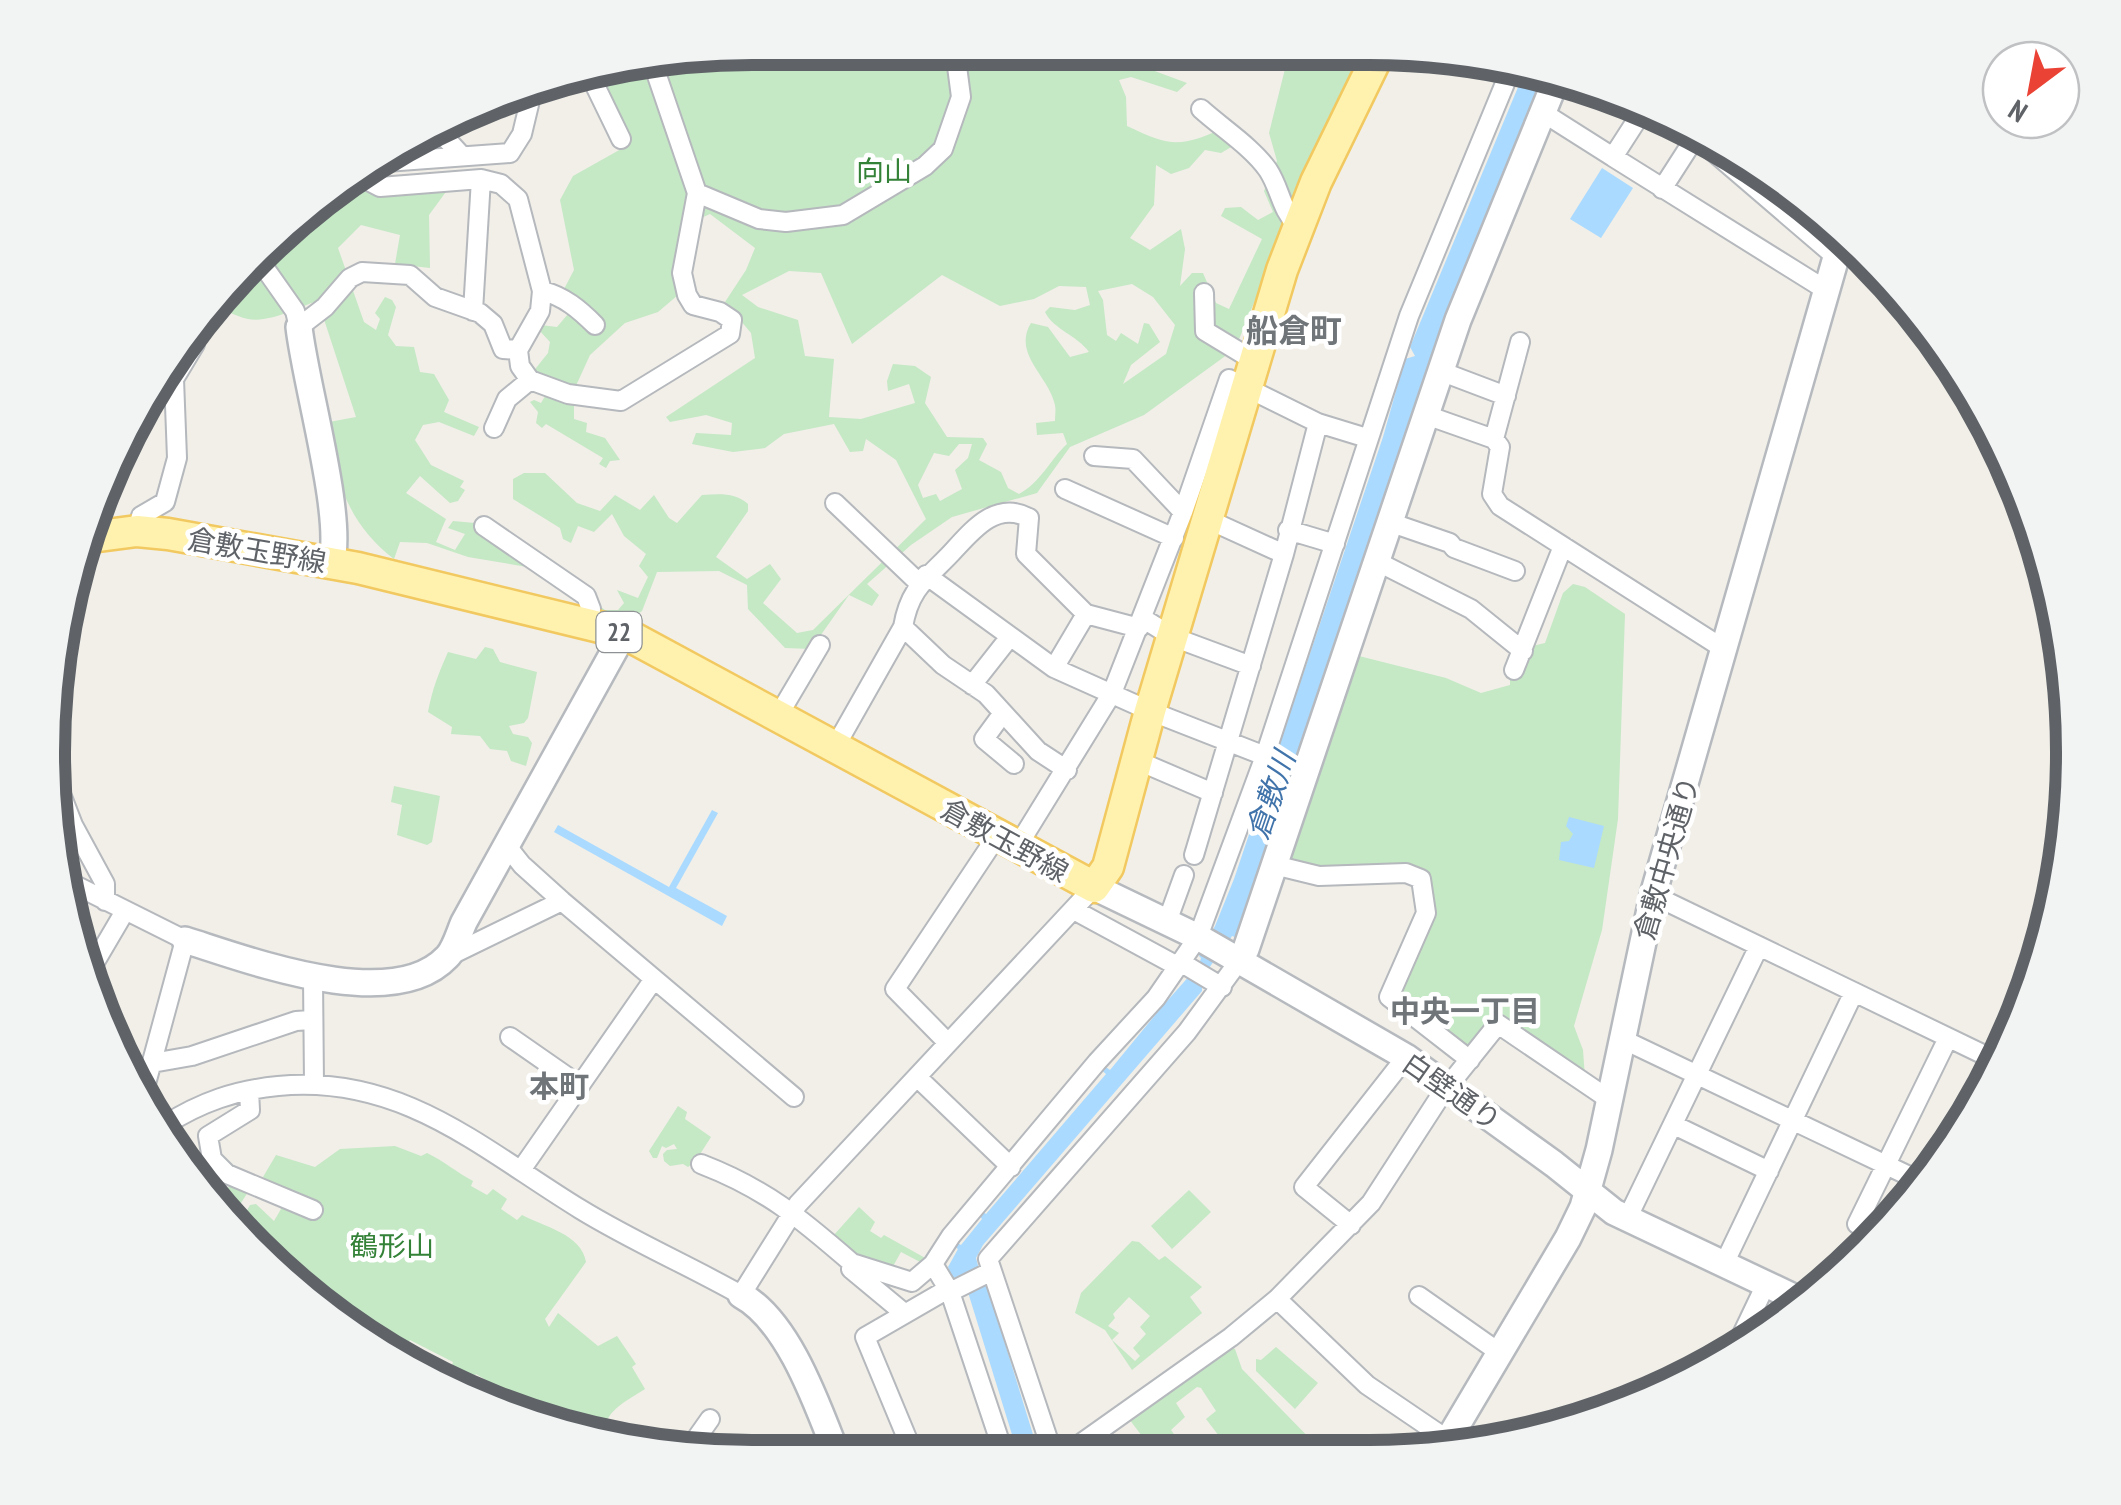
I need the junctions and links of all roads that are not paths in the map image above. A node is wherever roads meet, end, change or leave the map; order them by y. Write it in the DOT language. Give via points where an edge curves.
graph roads {
  1 [pos="957,65"];
  2 [pos="1373,65"];
  3 [pos="656,72"];
  4 [pos="1507,79"];
  5 [pos="594,84"];
  6 [pos="1552,90"];
  7 [pos="530,102"];
  8 [pos="1201,110"];
  9 [pos="1542,112"];
  10 [pos="1637,119"];
  11 [pos="445,138"];
  12 [pos="621,140"];
  13 [pos="1690,145"];
  14 [pos="462,156"];
  15 [pos="1612,157"];
  16 [pos="406,159"];
  17 [pos="481,179"];
  18 [pos="371,181"];
  19 [pos="1662,188"];
  20 [pos="697,192"];
  21 [pos="1780,202"];
  22 [pos="1298,227"];
  23 [pos="1823,237"];
  24 [pos="1838,250"];
  25 [pos="264,268"];
  26 [pos="1826,290"];
  27 [pos="542,292"];
  28 [pos="1204,293"];
  29 [pos="473,311"];
  30 [pos="596,326"];
  31 [pos="299,328"];
  32 [pos="1520,342"];
  33 [pos="518,350"];
  34 [pos="1250,351"];
  35 [pos="1440,372"];
  36 [pos="530,380"];
  37 [pos="174,382"];
  38 [pos="1237,383"];
  39 [pos="1506,396"];
  40 [pos="1426,415"];
  41 [pos="1318,424"];
  42 [pos="494,428"];
  43 [pos="1367,438"];
  44 [pos="1494,439"];
  45 [pos="1094,456"];
  46 [pos="1065,489"];
  47 [pos="835,503"];
  48 [pos="1195,516"];
  49 [pos="1389,522"];
  50 [pos="484,526"];
  51 [pos="1288,530"];
  52 [pos="137,531"];
  53 [pos="100,535"];
  54 [pos="1174,538"];
  55 [pos="1335,544"];
  56 [pos="1562,546"];
  57 [pos="1284,554"];
  58 [pos="1376,561"];
  59 [pos="330,564"];
  60 [pos="1515,571"];
  61 [pos="923,580"];
  62 [pos="1086,614"];
  63 [pos="590,623"];
  64 [pos="1141,623"];
  65 [pos="903,627"];
  66 [pos="624,633"];
  67 [pos="1173,637"];
  68 [pos="1008,638"];
  69 [pos="820,645"];
  70 [pos="1724,649"];
  71 [pos="1523,652"];
  72 [pos="1252,666"];
  73 [pos="1054,668"];
  74 [pos="1514,670"];
  75 [pos="972,685"];
  76 [pos="1112,694"];
  77 [pos="1150,711"];
  78 [pos="1004,713"];
  79 [pos="778,716"];
  80 [pos="1228,742"];
  81 [pos="835,747"];
  82 [pos="1266,756"];
  83 [pos="1136,760"];
  84 [pos="1014,764"];
  85 [pos="1067,770"];
  86 [pos="1212,793"];
  87 [pos="68,811"];
  88 [pos="1007,842"];
  89 [pos="508,846"];
  90 [pos="1194,855"];
  91 [pos="1274,866"];
  92 [pos="1184,875"];
  93 [pos="79,891"];
  94 [pos="1652,896"];
  95 [pos="1084,898"];
  96 [pos="562,900"];
  97 [pos="104,901"];
  98 [pos="125,911"];
  99 [pos="1167,922"];
  100 [pos="186,940"];
  101 [pos="1759,946"];
  102 [pos="1217,948"];
  103 [pos="448,956"];
  104 [pos="97,959"];
  105 [pos="1197,973"];
  106 [pos="313,978"];
  107 [pos="654,979"];
  108 [pos="1854,992"];
  109 [pos="311,1020"];
  110 [pos="510,1037"];
  111 [pos="1948,1038"];
  112 [pos="1624,1040"];
  113 [pos="948,1044"];
  114 [pos="1986,1056"];
  115 [pos="1406,1058"];
  116 [pos="1470,1060"];
  117 [pos="152,1064"];
  118 [pos="1698,1074"];
  119 [pos="917,1077"];
  120 [pos="148,1079"];
  121 [pos="314,1083"];
  122 [pos="579,1085"];
  123 [pos="1448,1088"];
  124 [pos="248,1091"];
  125 [pos="794,1097"];
  126 [pos="1610,1100"];
  127 [pos="1793,1118"];
  128 [pos="173,1121"];
  129 [pos="1674,1125"];
  130 [pos="212,1159"];
  131 [pos="701,1164"];
  132 [pos="1886,1164"];
  133 [pos="1011,1166"];
  134 [pos="520,1170"];
  135 [pos="1769,1170"];
  136 [pos="207,1171"];
  137 [pos="1910,1176"];
  138 [pos="1587,1191"];
  139 [pos="312,1210"];
  140 [pos="793,1211"];
  141 [pos="1627,1219"];
  142 [pos="1856,1224"];
  143 [pos="1351,1225"];
  144 [pos="852,1263"];
  145 [pos="933,1264"];
  146 [pos="1724,1266"];
  147 [pos="989,1272"];
  148 [pos="912,1282"];
  149 [pos="1766,1284"];
  150 [pos="953,1289"];
  151 [pos="741,1295"];
  152 [pos="1790,1295"];
  153 [pos="1419,1296"];
  154 [pos="1277,1299"];
  155 [pos="910,1310"];
  156 [pos="1746,1327"];
  157 [pos="1500,1352"];
  158 [pos="710,1419"];
  159 [pos="1452,1435"];
  160 [pos="1433,1437"];
  161 [pos="696,1438"];
  162 [pos="830,1440"];
  163 [pos="908,1440"];
  164 [pos="1000,1440"];
  165 [pos="1048,1440"];
  166 [pos="1086,1440"];
  1 -- 20 [label="street" via="961,97 943,149 844,215 759,220"];
  2 -- 22 [label="main road, 倉敷玉野線"];
  3 -- 20 [label="street"];
  4 -- 43 [label="street" via="1425,272"];
  5 -- 12 [label="street"];
  6 -- 9 [label="street"];
  7 -- 14 [label="street" via="510,153"];
  8 -- 22 [label="street" via="1266,168 1284,212"];
  9 -- 15 [label="street"];
  9 -- 35 [label="street"];
  10 -- 15 [label="street"];
  11 -- 14 [label="street"];
  13 -- 19 [label="street"];
  14 -- 16 [label="street"];
  15 -- 19 [label="street"];
  17 -- 18 [label="street"];
  17 -- 27 [label="street" via="502,184 518,199"];
  17 -- 29 [label="street"];
  19 -- 26 [label="street"];
  20 -- 36 [label="street" via="682,273 687,295 693,306 732,320 730,334 620,401"];
  21 -- 23 [label="street"];
  22 -- 34 [label="main road, 倉敷玉野線"];
  24 -- 26 [label="street, 倉敷中央通り"];
  25 -- 31 [label="street"];
  26 -- 70 [label="street, 倉敷中央通り"];
  27 -- 30 [label="street" via="576,307"];
  27 -- 33 [label="street" via="540,311"];
  28 -- 34 [label="street" via="1205,331"];
  29 -- 31 [label="street" via="435,297 410,275 362,272"];
  29 -- 33 [label="street" via="494,324 503,349"];
  31 -- 59 [label="street" via="336,548"];
  32 -- 39 [label="street"];
  33 -- 36 [label="street"];
  34 -- 38 [label="main road, 倉敷玉野線"];
  35 -- 39 [label="street"];
  35 -- 40 [label="street"];
  36 -- 42 [label="street" via="507,398"];
  37 -- 52 [label="street" via="177,458 165,502 141,516"];
  38 -- 41 [label="street"];
  38 -- 48 [label="main road, 倉敷玉野線"];
  39 -- 44 [label="street"];
  40 -- 44 [label="street"];
  40 -- 49 [label="street"];
  41 -- 43 [label="street"];
  41 -- 51 [label="street"];
  43 -- 55 [label="street"];
  44 -- 56 [label="street" via="1500,446 1492,494"];
  45 -- 48 [label="street" via="1133,459"];
  46 -- 54 [label="street"];
  47 -- 61 [label="street"];
  48 -- 54 [label="street"];
  48 -- 57 [label="street"];
  48 -- 67 [label="main road, 倉敷玉野線"];
  49 -- 58 [label="street"];
  49 -- 60 [label="street"];
  50 -- 63 [label="street" via="586,596"];
  51 -- 55 [label="street"];
  51 -- 57 [label="street"];
  52 -- 53 [label="main road, 倉敷玉野線 / 22"];
  52 -- 59 [label="main road, 倉敷玉野線 / 22"];
  54 -- 64 [label="street"];
  55 -- 82 [label="street"];
  56 -- 70 [label="street"];
  56 -- 71 [label="street"];
  57 -- 72 [label="street"];
  58 -- 71 [label="street" via="1471,609"];
  58 -- 91 [label="street"];
  59 -- 63 [label="main road, 倉敷玉野線 / 22"];
  61 -- 62 [label="street" via="974,526 997,513 1023,514 1029,518 1026,554"];
  61 -- 65 [label="street"];
  61 -- 68 [label="street"];
  62 -- 64 [label="street"];
  62 -- 73 [label="street"];
  63 -- 66 [label="main road, 倉敷玉野線 / 22"];
  64 -- 67 [label="street"];
  64 -- 76 [label="street"];
  65 -- 75 [label="street"];
  65 -- 81 [label="street"];
  66 -- 79 [label="main road, 倉敷玉野線 / 22"];
  66 -- 89 [label="street"];
  67 -- 72 [label="street"];
  67 -- 77 [label="main road, 倉敷玉野線"];
  68 -- 73 [label="street"];
  68 -- 75 [label="street"];
  69 -- 79 [label="street"];
  70 -- 94 [label="street, 倉敷中央通り"];
  71 -- 74 [label="street"];
  72 -- 80 [label="street"];
  73 -- 76 [label="street"];
  75 -- 78 [label="street"];
  76 -- 77 [label="street"];
  76 -- 85 [label="street"];
  77 -- 80 [label="street"];
  77 -- 83 [label="main road, 倉敷玉野線"];
  78 -- 84 [label="street" via="984,739"];
  78 -- 85 [label="street" via="1038,751"];
  79 -- 81 [label="main road, 倉敷玉野線 / 22"];
  80 -- 82 [label="street"];
  80 -- 86 [label="street"];
  81 -- 88 [label="main road, 倉敷玉野線 / 22"];
  82 -- 102 [label="street"];
  83 -- 86 [label="street"];
  83 -- 95 [label="main road, 倉敷玉野線" via="1108,867"];
  85 -- 88 [label="street"];
  86 -- 90 [label="street"];
  87 -- 97 [label="street" via="105,884"];
  88 -- 95 [label="main road, 倉敷玉野線 / 22"];
  88 -- 113 [label="street" via="895,989"];
  89 -- 96 [label="street"];
  89 -- 103 [label="street"];
  91 -- 102 [label="street" via="1246,949"];
  91 -- 116 [label="street" via="1319,876 1421,878 1426,914 1389,996"];
  92 -- 99 [label="street"];
  93 -- 97 [label="street"];
  94 -- 101 [label="street"];
  94 -- 112 [label="street, 倉敷中央通り"];
  95 -- 99 [label="street, 白壁通り"];
  95 -- 105 [label="street"];
  95 -- 113 [label="street"];
  96 -- 103 [label="street"];
  96 -- 107 [label="street"];
  97 -- 98 [label="street"];
  98 -- 100 [label="street"];
  98 -- 104 [label="street"];
  99 -- 102 [label="street, 白壁通り"];
  100 -- 106 [label="street"];
  100 -- 117 [label="street"];
  101 -- 108 [label="street"];
  101 -- 118 [label="street"];
  102 -- 105 [label="street"];
  102 -- 105 [label="street"];
  102 -- 115 [label="street, 白壁通り"];
  103 -- 106 [label="street" via="417,976 392,982"];
  105 -- 133 [label="street" via="1156,998"];
  105 -- 147 [label="street" via="1140,1085 988,1259"];
  106 -- 109 [label="street"];
  107 -- 122 [label="street"];
  107 -- 125 [label="street"];
  108 -- 111 [label="street"];
  108 -- 127 [label="street"];
  109 -- 117 [label="street"];
  109 -- 121 [label="street"];
  110 -- 122 [label="street"];
  111 -- 114 [label="street"];
  111 -- 132 [label="street"];
  112 -- 118 [label="street"];
  112 -- 126 [label="street, 倉敷中央通り"];
  113 -- 119 [label="street"];
  115 -- 123 [label="street, 白壁通り"];
  115 -- 143 [label="street" via="1304,1187"];
  116 -- 123 [label="street"];
  116 -- 126 [label="street" via="1498,1024"];
  117 -- 120 [label="street"];
  118 -- 127 [label="street"];
  118 -- 129 [label="street"];
  119 -- 133 [label="street"];
  119 -- 140 [label="street"];
  121 -- 124 [label="street"];
  121 -- 134 [label="street" via="372,1092 430,1115"];
  122 -- 134 [label="street"];
  123 -- 138 [label="street, 白壁通り"];
  123 -- 143 [label="street"];
  124 -- 128 [label="street" via="207,1101"];
  124 -- 130 [label="street" via="250,1110 208,1136"];
  126 -- 138 [label="street, 倉敷中央通り"];
  127 -- 132 [label="street"];
  127 -- 135 [label="street"];
  129 -- 135 [label="street"];
  129 -- 141 [label="street"];
  130 -- 136 [label="street"];
  130 -- 139 [label="street" via="227,1174"];
  131 -- 140 [label="street"];
  132 -- 137 [label="street"];
  132 -- 142 [label="street"];
  133 -- 145 [label="street"];
  134 -- 151 [label="street"];
  135 -- 146 [label="street"];
  138 -- 141 [label="street, 白壁通り"];
  138 -- 157 [label="street, 倉敷中央通り" via="1568,1238"];
  140 -- 144 [label="street"];
  140 -- 151 [label="street"];
  141 -- 146 [label="street, 白壁通り"];
  143 -- 154 [label="street"];
  144 -- 148 [label="street"];
  144 -- 155 [label="street" via="851,1269"];
  145 -- 148 [label="street"];
  145 -- 150 [label="street"];
  146 -- 149 [label="street, 白壁通り"];
  147 -- 150 [label="street"];
  147 -- 165 [label="street"];
  148 -- 155 [label="street"];
  149 -- 152 [label="street, 白壁通り"];
  149 -- 156 [label="street"];
  150 -- 155 [label="street"];
  150 -- 164 [label="street"];
  151 -- 162 [label="street" via="782,1338"];
  153 -- 157 [label="street"];
  154 -- 160 [label="street"];
  154 -- 166 [label="street"];
  155 -- 163 [label="street" via="866,1337"];
  157 -- 159 [label="street, 倉敷中央通り"];
  158 -- 161 [label="street"];
}
